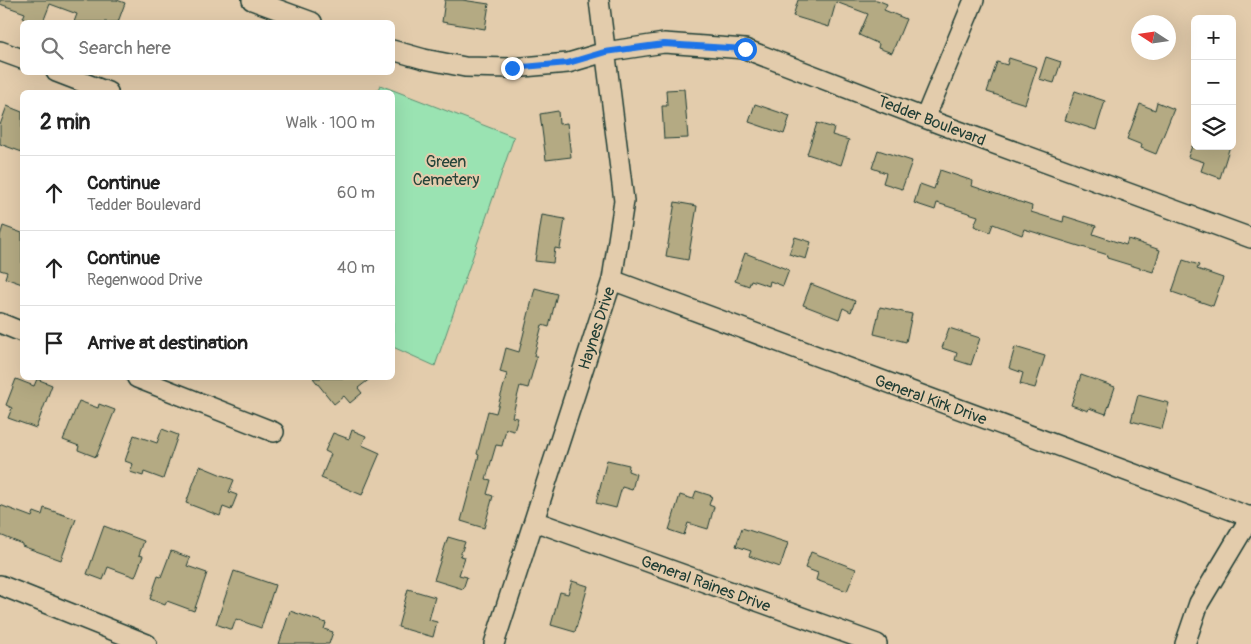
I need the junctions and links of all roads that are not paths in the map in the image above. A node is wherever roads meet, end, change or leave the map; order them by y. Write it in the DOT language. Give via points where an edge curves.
graph roads {
  1 [pos="252,0"];
  2 [pos="599,0"];
  3 [pos="974,0"];
  4 [pos="307,20"];
  5 [pos="0,51"];
  6 [pos="395,51"];
  7 [pos="605,52"];
  8 [pos="20,59"];
  9 [pos="64,75"];
  10 [pos="103,90"];
  11 [pos="925,118"];
  12 [pos="1251,238"];
  13 [pos="612,280"];
  14 [pos="0,323"];
  15 [pos="20,331"];
  16 [pos="142,380"];
  17 [pos="274,432"];
  18 [pos="1250,517"];
  19 [pos="534,521"];
  20 [pos="0,585"];
  21 [pos="147,644"];
  22 [pos="494,644"];
  23 [pos="877,644"];
  24 [pos="1185,644"];
  1 -- 4 [label="street"];
  2 -- 7 [label="street, Haynes Drive"];
  3 -- 11 [label="street"];
  5 -- 8 [label="street"];
  6 -- 7 [label="street, Tedder Boulevard" via="466,67 512,68 568,63"];
  7 -- 11 [label="street, Tedder Boulevard" via="664,44 745,49"];
  7 -- 13 [label="street, Haynes Drive" via="624,201"];
  9 -- 10 [label="street"];
  11 -- 12 [label="street, Tedder Boulevard"];
  13 -- 18 [label="street, General Kirk Drive"];
  13 -- 19 [label="street, Haynes Drive"];
  14 -- 15 [label="street"];
  16 -- 17 [label="street"];
  18 -- 24 [label="street" via="1199,603"];
  19 -- 22 [label="street, Haynes Drive"];
  19 -- 23 [label="street, General Raines Drive"];
  20 -- 21 [label="street"];
}
